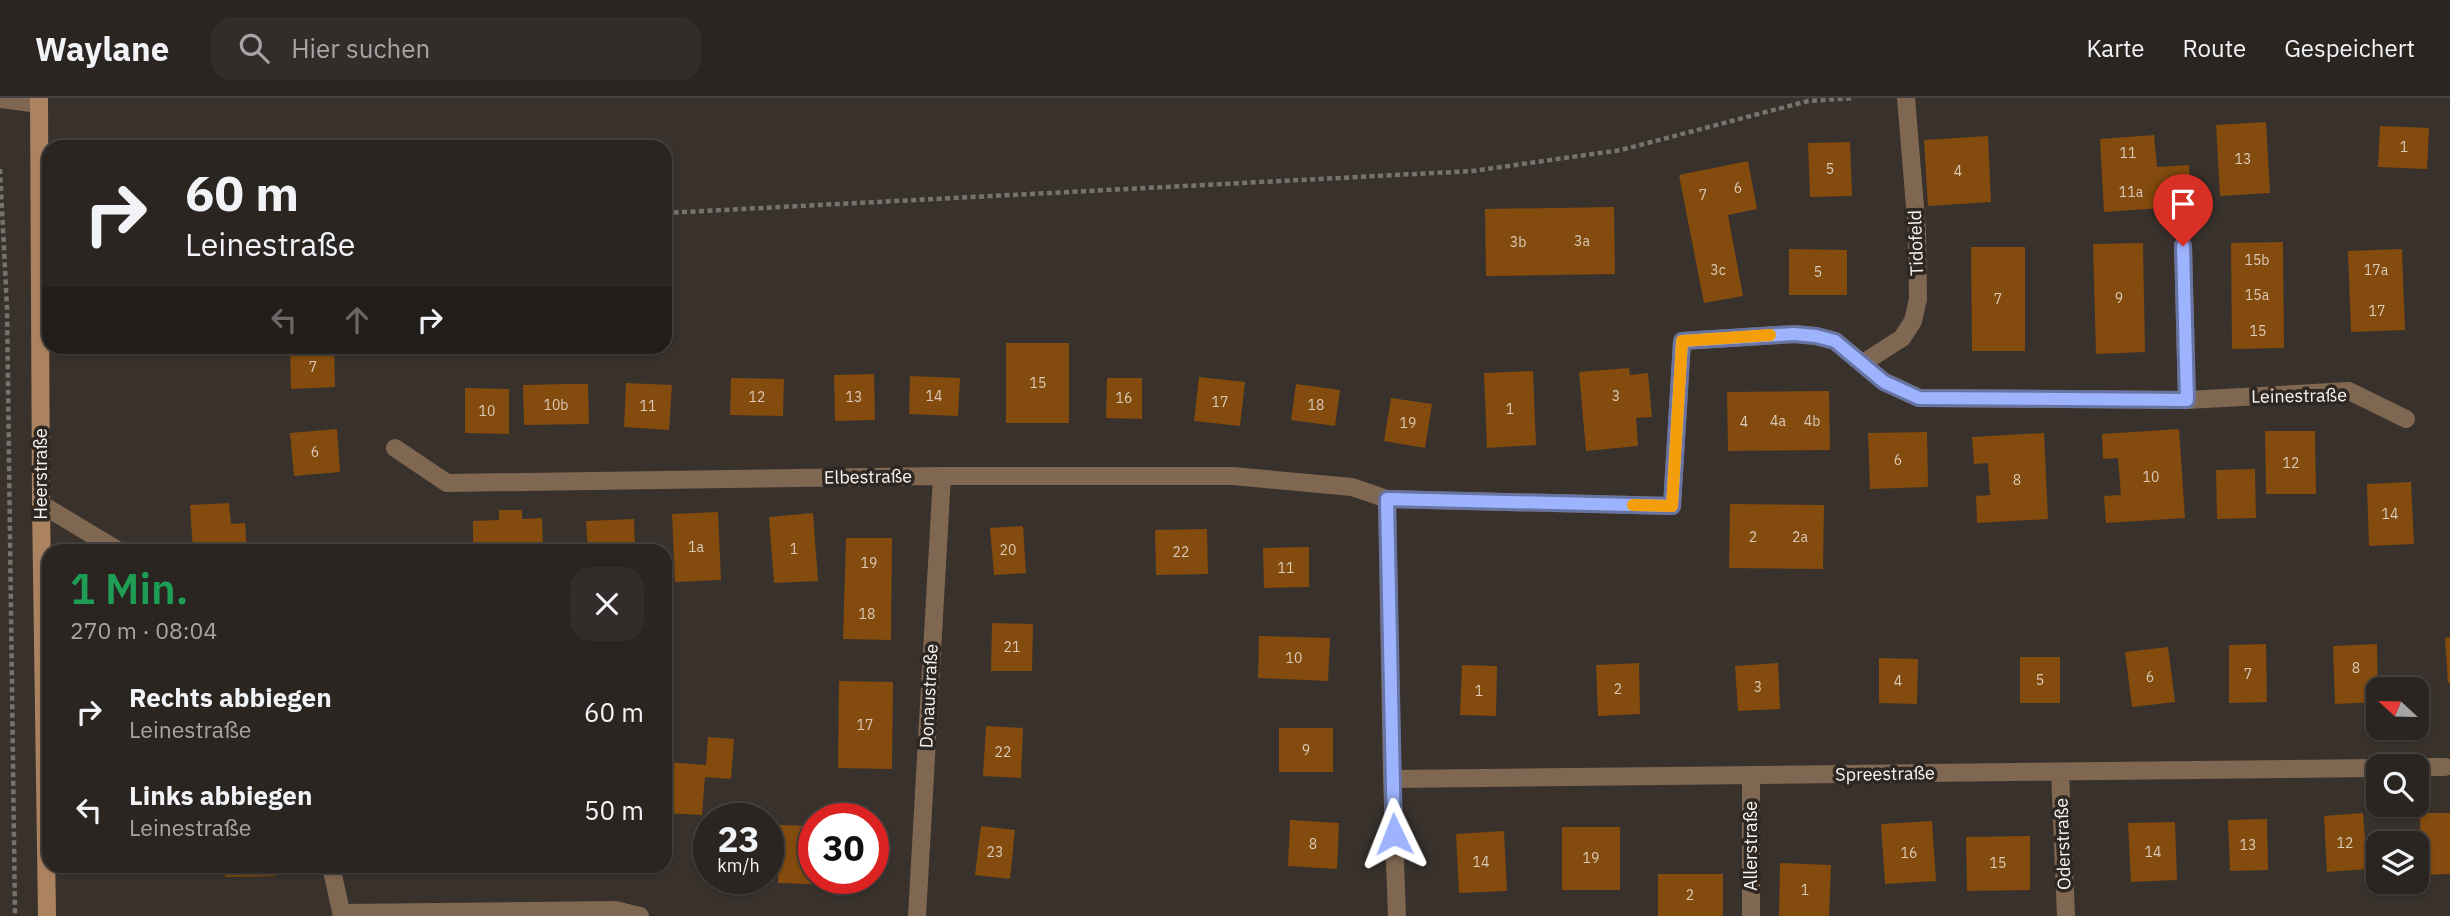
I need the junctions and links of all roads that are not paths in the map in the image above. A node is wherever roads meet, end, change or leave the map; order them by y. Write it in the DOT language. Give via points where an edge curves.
graph roads {
  1 [pos="1906,98"];
  2 [pos="0,99"];
  3 [pos="39,101"];
  4 [pos="2183,246"];
  5 [pos="1863,363"];
  6 [pos="2187,400"];
  7 [pos="2406,419"];
  8 [pos="395,448"];
  9 [pos="942,476"];
  10 [pos="1387,499"];
  11 [pos="41,503"];
  12 [pos="42,544"];
  13 [pos="108,544"];
  14 [pos="2429,767"];
  15 [pos="2445,767"];
  16 [pos="2366,768"];
  17 [pos="2060,772"];
  18 [pos="1751,775"];
  19 [pos="1392,779"];
  20 [pos="47,873"];
  21 [pos="333,873"];
  22 [pos="342,915"];
  23 [pos="47,916"];
  24 [pos="640,916"];
  25 [pos="917,916"];
  26 [pos="1397,916"];
  27 [pos="1751,916"];
  28 [pos="2066,916"];
  1 -- 5 [label="street, Tidofeld" via="1918,299 1913,321 1902,338"];
  2 -- 3 [label="street"];
  3 -- 11 [label="street, Heerstraße"];
  4 -- 6 [label="street"];
  5 -- 6 [label="street, Leinestraße" via="1884,382 1919,398"];
  5 -- 10 [label="street, Leinestraße" via="1835,341 1816,336 1682,341 1672,506"];
  6 -- 7 [label="street, Leinestraße" via="2349,391"];
  8 -- 9 [label="street, Elbestraße" via="447,483"];
  9 -- 10 [label="street, Elbestraße" via="1233,476 1352,488"];
  9 -- 25 [label="street, Donaustraße"];
  10 -- 19 [label="street"];
  11 -- 12 [label="street, Heerstraße"];
  11 -- 13 [label="street"];
  14 -- 15 [label="street"];
  16 -- 17 [label="street, Spreestraße"];
  17 -- 18 [label="street, Spreestraße"];
  17 -- 28 [label="street, Oderstraße"];
  18 -- 19 [label="street, Spreestraße"];
  18 -- 27 [label="street, Allerstraße"];
  19 -- 26 [label="street"];
  20 -- 23 [label="street, Heerstraße"];
  21 -- 22 [label="street"];
  22 -- 24 [label="street" via="615,910"];
}
